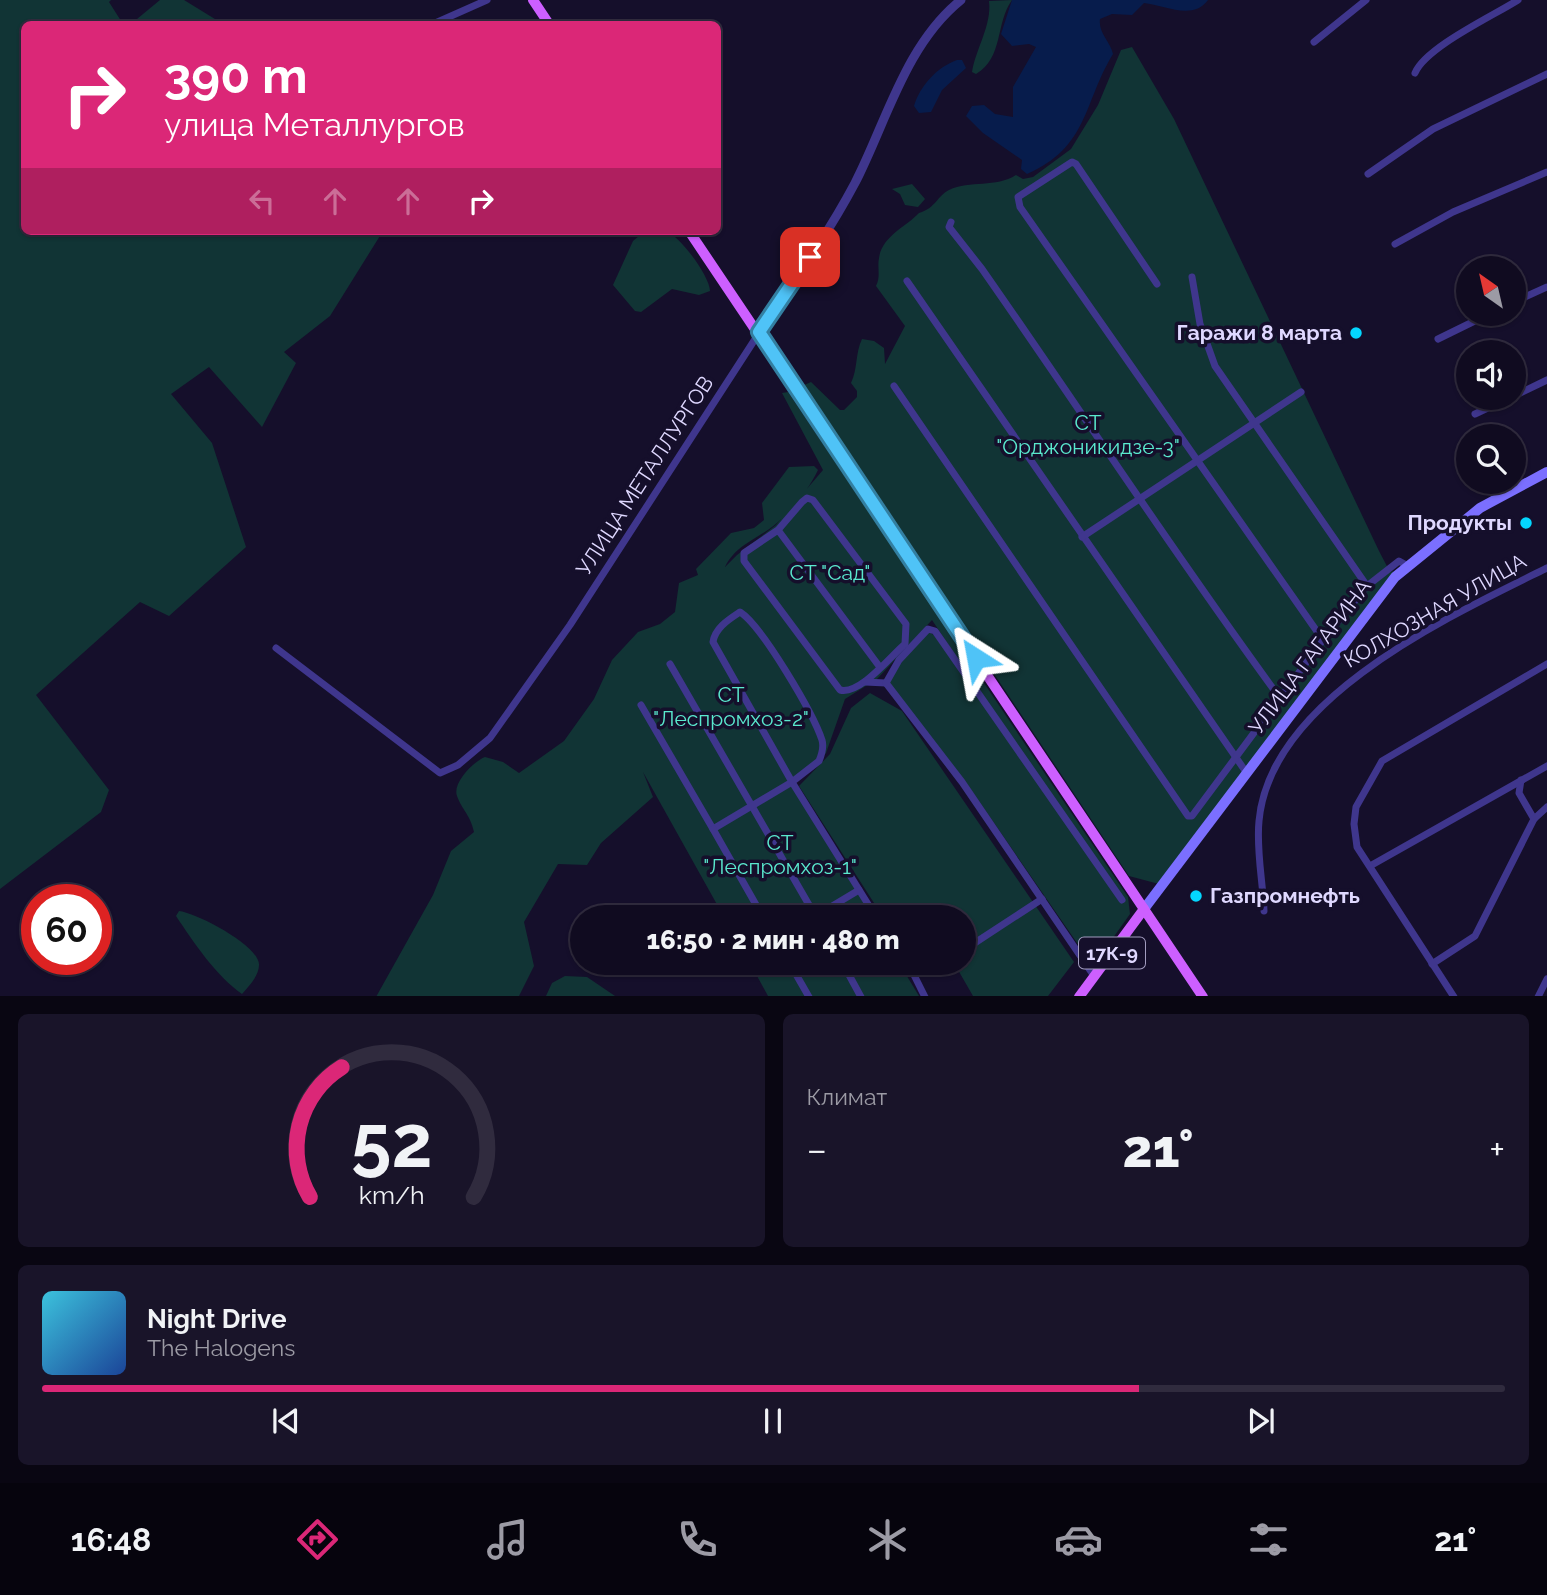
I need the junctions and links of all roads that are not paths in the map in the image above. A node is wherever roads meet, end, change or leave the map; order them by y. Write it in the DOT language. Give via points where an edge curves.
graph roads {
  1 [pos="487,0"];
  2 [pos="533,0"];
  3 [pos="961,0"];
  4 [pos="1366,0"];
  5 [pos="1518,0"];
  6 [pos="440,21"];
  7 [pos="547,21"];
  8 [pos="1314,42"];
  9 [pos="1415,73"];
  10 [pos="1547,74"];
  11 [pos="1547,172"];
  12 [pos="1368,174"];
  13 [pos="951,222"];
  14 [pos="692,235"];
  15 [pos="1395,244"];
  16 [pos="1192,277"];
  17 [pos="907,281"];
  18 [pos="1157,284"];
  19 [pos="1547,287"];
  20 [pos="1526,297"];
  21 [pos="1464,326"];
  22 [pos="759,332"];
  23 [pos="1438,339"];
  24 [pos="1547,380"];
  25 [pos="894,386"];
  26 [pos="1526,390"];
  27 [pos="1301,392"];
  28 [pos="1483,410"];
  29 [pos="1475,414"];
  30 [pos="1254,424"];
  31 [pos="1197,461"];
  32 [pos="1547,472"];
  33 [pos="1141,498"];
  34 [pos="778,530"];
  35 [pos="1083,537"];
  36 [pos="1408,566"];
  37 [pos="1547,568"];
  38 [pos="1367,586"];
  39 [pos="1323,640"];
  40 [pos="276,648"];
  41 [pos="1547,663"];
  42 [pos="670,664"];
  43 [pos="879,666"];
  44 [pos="865,682"];
  45 [pos="886,683"];
  46 [pos="1280,698"];
  47 [pos="641,705"];
  48 [pos="1236,758"];
  49 [pos="1547,765"];
  50 [pos="1247,772"];
  51 [pos="1521,780"];
  52 [pos="792,782"];
  53 [pos="753,805"];
  54 [pos="1547,807"];
  55 [pos="1534,819"];
  56 [pos="713,829"];
  57 [pos="1370,866"];
  58 [pos="859,890"];
  59 [pos="1042,899"];
  60 [pos="1122,900"];
  61 [pos="757,905"];
  62 [pos="808,905"];
  63 [pos="835,905"];
  64 [pos="868,905"];
  65 [pos="1144,909"];
  66 [pos="1264,911"];
  67 [pos="976,942"];
  68 [pos="1432,964"];
  69 [pos="797,975"];
  70 [pos="849,975"];
  71 [pos="914,975"];
  72 [pos="1094,976"];
  73 [pos="1547,979"];
  74 [pos="809,996"];
  75 [pos="861,996"];
  76 [pos="925,996"];
  77 [pos="1079,996"];
  78 [pos="1203,996"];
  79 [pos="1454,996"];
  80 [pos="1538,996"];
  1 -- 6 [label="street"];
  2 -- 7 [label="main road"];
  3 -- 22 [label="street, УЛИЦА МЕТАЛЛУРГОВ" via="921,48 854,184"];
  4 -- 8 [label="street"];
  5 -- 9 [label="street" via="1435,52"];
  10 -- 12 [label="street" via="1433,129"];
  11 -- 15 [label="street" via="1452,212"];
  13 -- 33 [label="street" via="957,241 982,269"];
  14 -- 22 [label="main road"];
  16 -- 30 [label="street" via="1200,324 1215,366"];
  17 -- 35 [label="street"];
  18 -- 31 [label="street" via="1076,164 1072,162 1018,197 1020,207"];
  19 -- 20 [label="street"];
  21 -- 23 [label="street"];
  22 -- 40 [label="street, УЛИЦА МЕТАЛЛУРГОВ" via="570,625 490,738 458,765 440,773"];
  22 -- 65 [label="main road"];
  24 -- 26 [label="street"];
  25 -- 48 [label="street" via="1188,816"];
  27 -- 30 [label="street"];
  28 -- 29 [label="street"];
  30 -- 31 [label="street"];
  30 -- 38 [label="street"];
  31 -- 33 [label="street"];
  31 -- 39 [label="street"];
  32 -- 36 [label="main road, УЛИЦА ГАГАРИНА" via="1480,508"];
  33 -- 35 [label="street"];
  33 -- 46 [label="street" via="1208,601"];
  34 -- 43 [label="street"];
  34 -- 43 [label="street" via="802,502 813,500 906,624 905,644"];
  34 -- 44 [label="street" via="744,553 744,561 840,690"];
  35 -- 48 [label="street"];
  36 -- 38 [label="street" via="1399,561"];
  36 -- 50 [label="main road, УЛИЦА ГАГАРИНА"];
  37 -- 66 [label="street, КОЛХОЗНАЯ УЛИЦА" via="1376,661 1345,683 1297,732 1266,787 1259,821"];
  38 -- 39 [label="street"];
  39 -- 46 [label="street"];
  41 -- 57 [label="street" via="1382,761 1356,807 1354,824 1357,847"];
  42 -- 53 [label="street"];
  43 -- 44 [label="street"];
  44 -- 45 [label="street"];
  45 -- 59 [label="street" via="962,782"];
  45 -- 60 [label="street" via="899,660 928,629 935,631"];
  46 -- 48 [label="street"];
  47 -- 56 [label="street"];
  48 -- 50 [label="street"];
  49 -- 51 [label="street"];
  50 -- 65 [label="main road, УЛИЦА ГАГАРИНА"];
  51 -- 55 [label="street" via="1519,793"];
  51 -- 57 [label="street"];
  52 -- 52 [label="street" via="819,761 822,741 766,639 740,612 714,632 713,642"];
  52 -- 53 [label="street"];
  52 -- 58 [label="street"];
  53 -- 56 [label="street"];
  53 -- 62 [label="street"];
  54 -- 55 [label="street"];
  55 -- 68 [label="street" via="1475,936"];
  56 -- 61 [label="street"];
  57 -- 68 [label="street"];
  58 -- 63 [label="street"];
  58 -- 64 [label="street"];
  59 -- 67 [label="street"];
  59 -- 72 [label="street"];
  65 -- 72 [label="main road, 17К-9"];
  65 -- 78 [label="main road"];
  68 -- 79 [label="street"];
  69 -- 74 [label="street"];
  70 -- 75 [label="street"];
  71 -- 76 [label="street"];
  72 -- 77 [label="main road, 17К-9"];
  73 -- 80 [label="street"];
}
